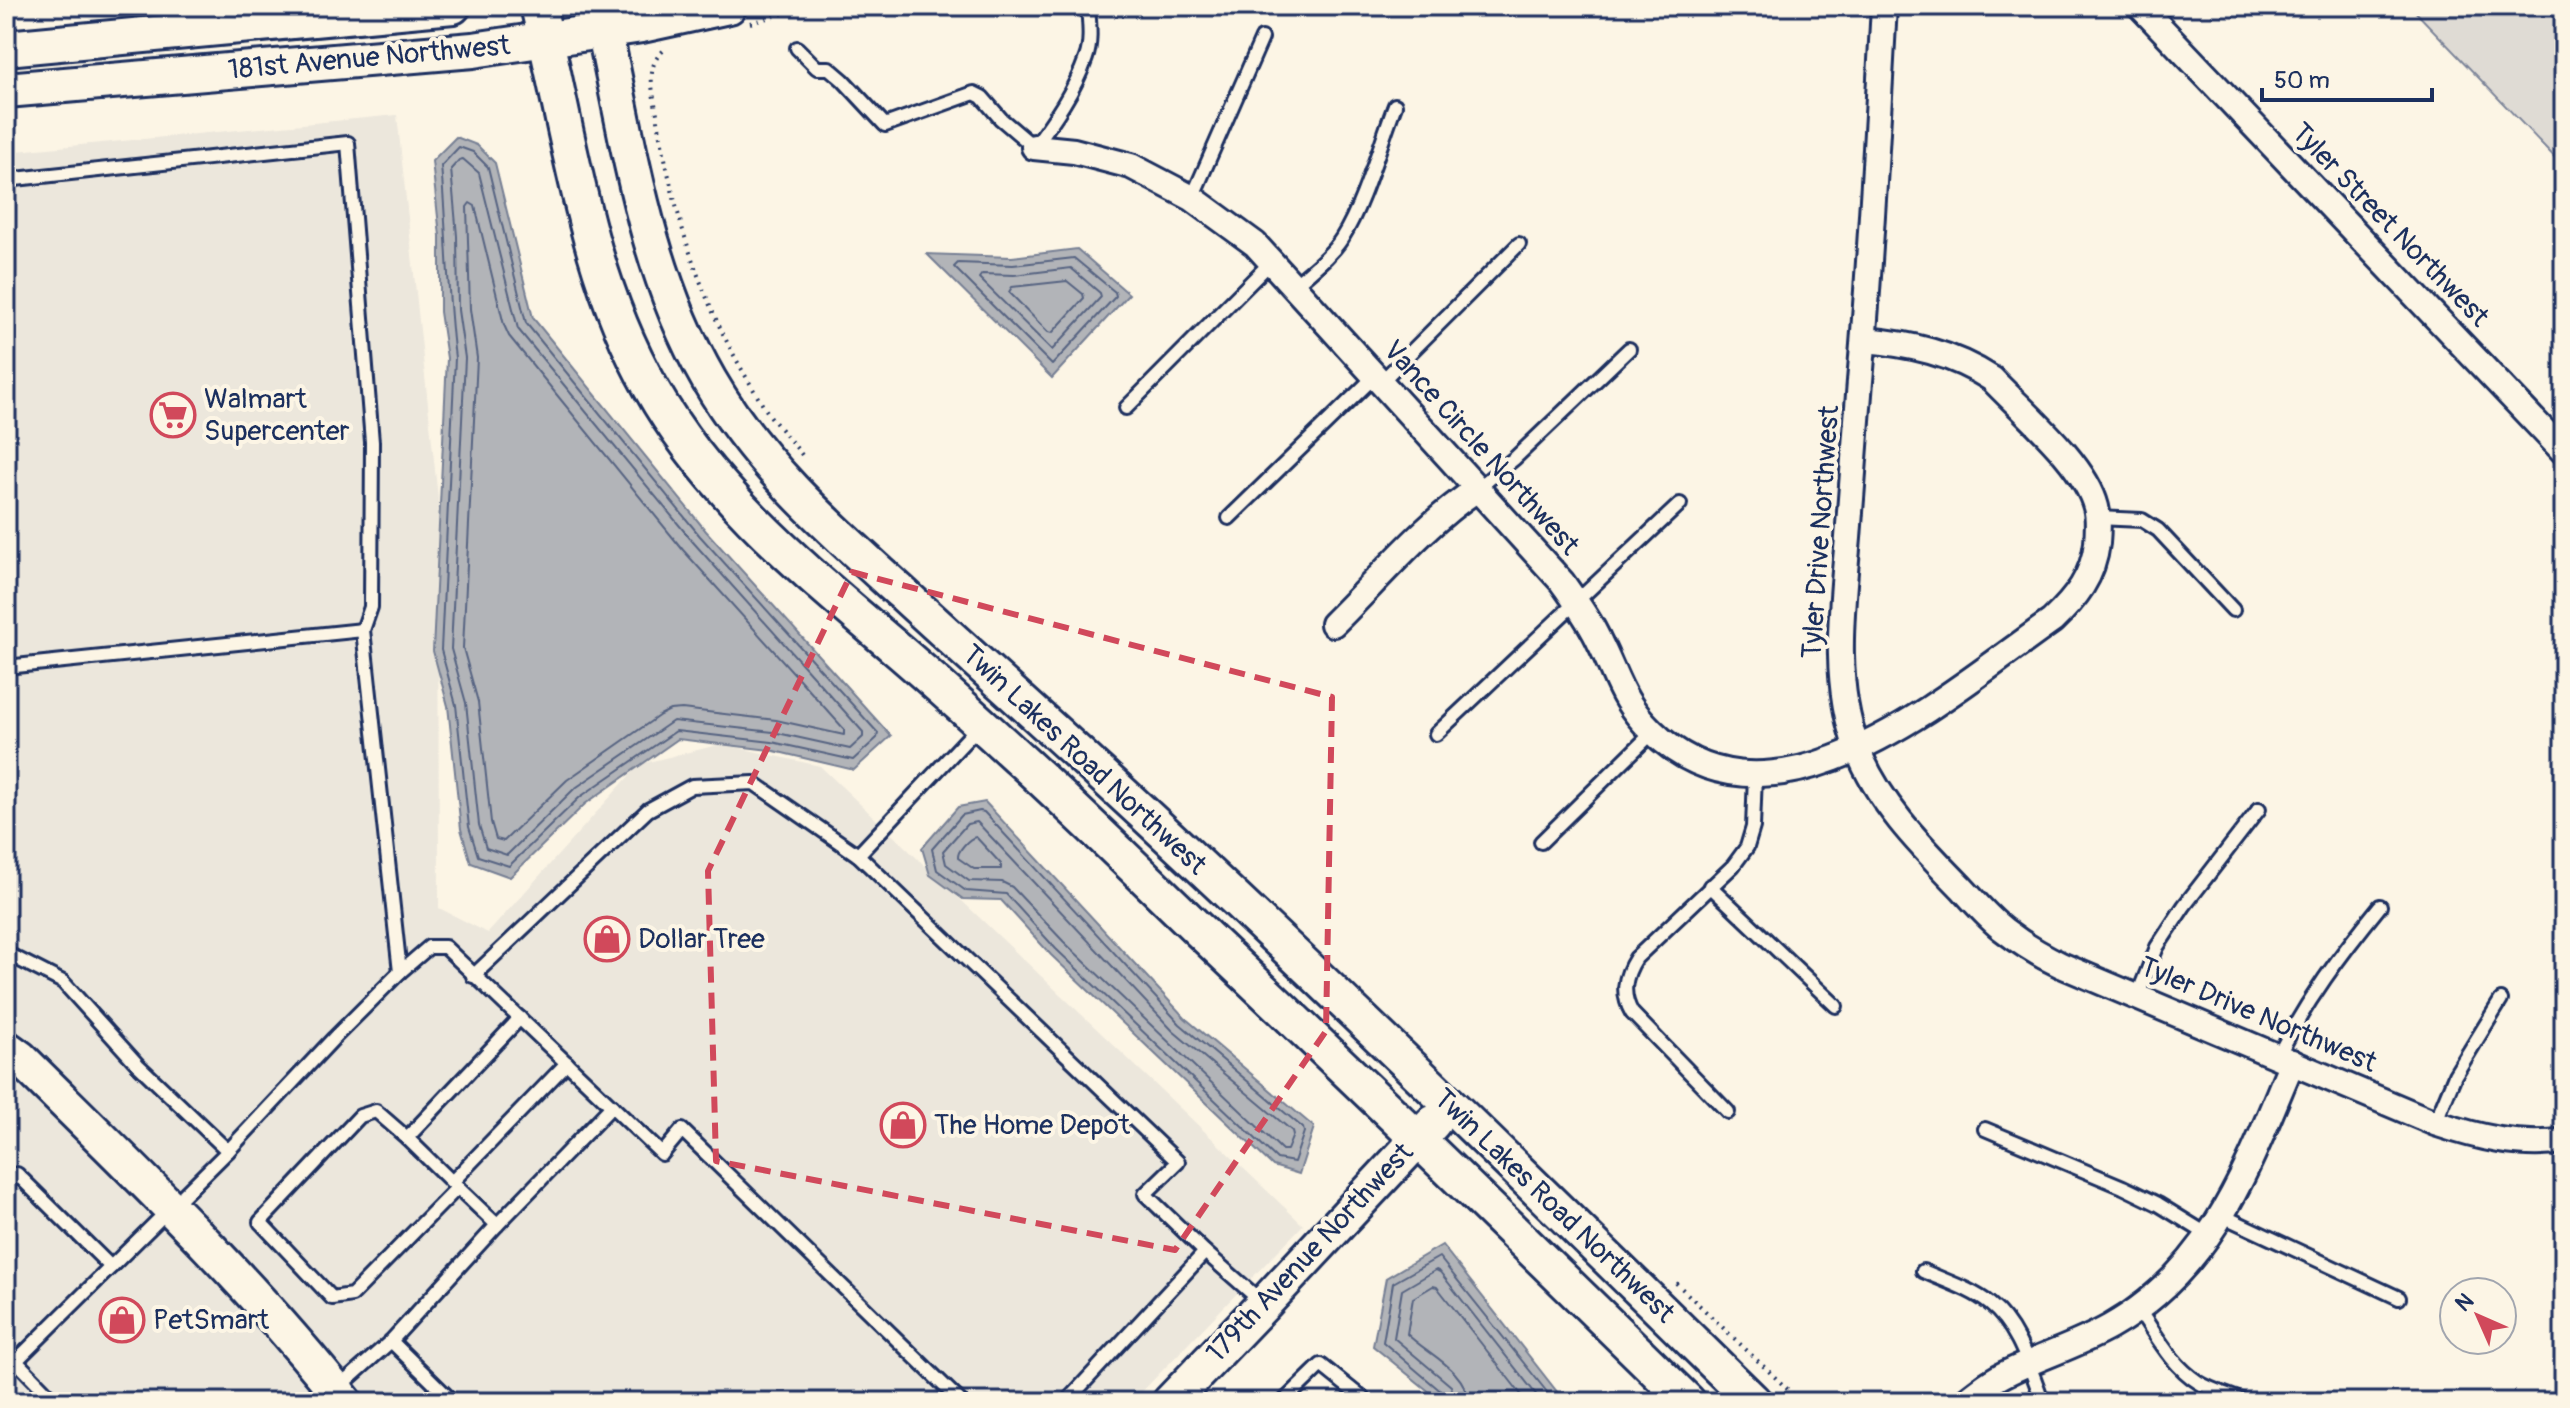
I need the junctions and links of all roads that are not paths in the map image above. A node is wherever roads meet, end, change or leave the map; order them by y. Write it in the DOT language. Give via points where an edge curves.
graph roads {
  1 [pos="453,6"];
  2 [pos="538,6"];
  3 [pos="729,6"];
  4 [pos="1088,6"];
  5 [pos="1884,6"];
  6 [pos="2140,6"];
  7 [pos="602,19"];
  8 [pos="1262,38"];
  9 [pos="546,40"];
  10 [pos="6,48"];
  11 [pos="797,48"];
  12 [pos="6,90"];
  13 [pos="1395,105"];
  14 [pos="1034,147"];
  15 [pos="6,180"];
  16 [pos="1192,198"];
  17 [pos="1519,244"];
  18 [pos="1271,262"];
  19 [pos="1294,286"];
  20 [pos="1864,340"];
  21 [pos="1629,349"];
  22 [pos="1378,379"];
  23 [pos="1126,408"];
  24 [pos="2564,452"];
  25 [pos="1477,489"];
  26 [pos="1680,504"];
  27 [pos="1229,518"];
  28 [pos="2097,518"];
  29 [pos="1575,601"];
  30 [pos="2233,610"];
  31 [pos="1333,624"];
  32 [pos="363,630"];
  33 [pos="6,667"];
  34 [pos="980,725"];
  35 [pos="1653,732"];
  36 [pos="1436,734"];
  37 [pos="1857,749"];
  38 [pos="1755,775"];
  39 [pos="2259,809"];
  40 [pos="1541,842"];
  41 [pos="858,855"];
  42 [pos="1710,886"];
  43 [pos="2380,906"];
  44 [pos="6,953"];
  45 [pos="400,972"];
  46 [pos="473,976"];
  47 [pos="2137,997"];
  48 [pos="2501,1000"];
  49 [pos="1836,1006"];
  50 [pos="520,1018"];
  51 [pos="6,1048"];
  52 [pos="2285,1059"];
  53 [pos="567,1063"];
  54 [pos="1451,1105"];
  55 [pos="612,1106"];
  56 [pos="1728,1112"];
  57 [pos="2435,1123"];
  58 [pos="1985,1129"];
  59 [pos="407,1138"];
  60 [pos="1419,1138"];
  61 [pos="2564,1141"];
  62 [pos="228,1151"];
  63 [pos="455,1184"];
  64 [pos="6,1185"];
  65 [pos="169,1207"];
  66 [pos="497,1225"];
  67 [pos="2216,1226"];
  68 [pos="1205,1252"];
  69 [pos="111,1267"];
  70 [pos="1923,1271"];
  71 [pos="2399,1298"];
  72 [pos="1264,1304"];
  73 [pos="2138,1309"];
  74 [pos="391,1341"];
  75 [pos="6,1351"];
  76 [pos="16,1361"];
  77 [pos="2028,1364"];
  78 [pos="341,1396"];
  79 [pos="56,1402"];
  80 [pos="453,1402"];
  81 [pos="961,1402"];
  82 [pos="1066,1402"];
  83 [pos="1170,1402"];
  84 [pos="1283,1402"];
  85 [pos="1367,1402"];
  86 [pos="1688,1402"];
  87 [pos="1754,1402"];
  88 [pos="1964,1402"];
  89 [pos="2043,1402"];
  90 [pos="2245,1402"];
  1 -- 10 [label="street, 181st Avenue Northwest"];
  2 -- 9 [label="street, Twin Lakes Road Northwest"];
  3 -- 7 [label="street, 181st Avenue Northwest"];
  4 -- 14 [label="lane" via="1086,58"];
  5 -- 20 [label="street, Tyler Drive Northwest"];
  6 -- 24 [label="street, Tyler Street Northwest"];
  7 -- 9 [label="street, 181st Avenue Northwest"];
  7 -- 54 [label="street, Twin Lakes Road Northwest" via="658,268 706,375 764,460 839,537 1120,791"];
  8 -- 16 [label="lane"];
  9 -- 12 [label="street, 181st Avenue Northwest"];
  9 -- 34 [label="street, Twin Lakes Road Northwest" via="599,271 628,346 673,424 714,479 789,556"];
  11 -- 14 [label="lane" via="817,68 829,68 843,80 885,125 974,93"];
  13 -- 19 [label="lane" via="1342,237"];
  14 -- 16 [label="street, Vance Circle Northwest" via="1110,159"];
  15 -- 32 [label="lane" via="348,143 372,442 371,607"];
  16 -- 18 [label="street, Vance Circle Northwest"];
  17 -- 22 [label="lane"];
  18 -- 19 [label="street, Vance Circle Northwest"];
  18 -- 23 [label="lane"];
  19 -- 22 [label="street, Vance Circle Northwest"];
  20 -- 28 [label="street" via="1928,349 1992,379 2073,464 2088,486"];
  20 -- 37 [label="street, Tyler Drive Northwest" via="1841,654 1843,690"];
  21 -- 25 [label="lane"];
  22 -- 25 [label="street, Vance Circle Northwest"];
  22 -- 27 [label="lane"];
  25 -- 29 [label="street, Vance Circle Northwest"];
  25 -- 31 [label="street" via="1422,535"];
  26 -- 29 [label="lane"];
  28 -- 30 [label="lane" via="2142,520 2158,530"];
  28 -- 37 [label="street, Vance Circle Northwest" via="2095,557 2074,600 1899,728"];
  29 -- 35 [label="street, Vance Circle Northwest" via="1603,648 1621,693"];
  29 -- 36 [label="lane"];
  32 -- 33 [label="lane"];
  32 -- 45 [label="lane"];
  34 -- 41 [label="lane"];
  34 -- 60 [label="street, Twin Lakes Road Northwest"];
  35 -- 38 [label="street, Vance Circle Northwest" via="1709,767"];
  35 -- 40 [label="lane"];
  37 -- 38 [label="street, Vance Circle Northwest" via="1784,772"];
  37 -- 47 [label="street, Tyler Drive Northwest" via="1905,828 2001,928 2032,950"];
  38 -- 42 [label="lane" via="1752,836 1733,866"];
  39 -- 47 [label="lane" via="2157,947"];
  41 -- 46 [label="lane" via="754,783 692,786 648,810"];
  41 -- 68 [label="lane" via="1178,1162 1145,1194"];
  42 -- 49 [label="lane"];
  42 -- 56 [label="lane" via="1636,958 1626,977 1625,997 1632,1013"];
  43 -- 52 [label="lane" via="2302,1010"];
  44 -- 62 [label="lane" via="63,982 138,1065"];
  45 -- 46 [label="lane" via="429,947 445,947"];
  45 -- 62 [label="lane"];
  46 -- 50 [label="lane"];
  47 -- 52 [label="street, Tyler Drive Northwest"];
  48 -- 57 [label="lane" via="2455,1075"];
  50 -- 53 [label="lane"];
  50 -- 59 [label="lane"];
  51 -- 65 [label="street"];
  52 -- 57 [label="street, Tyler Drive Northwest"];
  52 -- 67 [label="street" via="2240,1185"];
  53 -- 55 [label="lane"];
  53 -- 63 [label="lane"];
  54 -- 60 [label="street, 179th Avenue Northwest"];
  54 -- 87 [label="street, Twin Lakes Road Northwest"];
  55 -- 66 [label="lane"];
  55 -- 81 [label="lane" via="662,1154 682,1130"];
  57 -- 61 [label="street, Tyler Drive Northwest" via="2478,1138"];
  58 -- 67 [label="lane"];
  59 -- 63 [label="lane"];
  59 -- 63 [label="lane" via="376,1111 360,1116 260,1222 332,1298 352,1295"];
  60 -- 72 [label="street, 179th Avenue Northwest"];
  60 -- 86 [label="street, Twin Lakes Road Northwest"];
  62 -- 65 [label="lane"];
  63 -- 66 [label="lane"];
  64 -- 69 [label="lane" via="17,1174"];
  65 -- 69 [label="lane"];
  65 -- 78 [label="street" via="285,1328"];
  66 -- 74 [label="lane"];
  67 -- 71 [label="lane"];
  67 -- 73 [label="street" via="2164,1289"];
  68 -- 72 [label="lane"];
  68 -- 82 [label="lane"];
  69 -- 76 [label="lane"];
  70 -- 77 [label="lane" via="1989,1304 2006,1320"];
  72 -- 83 [label="street, 179th Avenue Northwest"];
  73 -- 77 [label="street"];
  73 -- 90 [label="lane" via="2185,1371"];
  74 -- 78 [label="lane"];
  74 -- 80 [label="lane"];
  75 -- 76 [label="lane"];
  76 -- 79 [label="lane"];
  77 -- 88 [label="street"];
  77 -- 89 [label="lane"];
  84 -- 85 [label="lane" via="1321,1365"];
}
